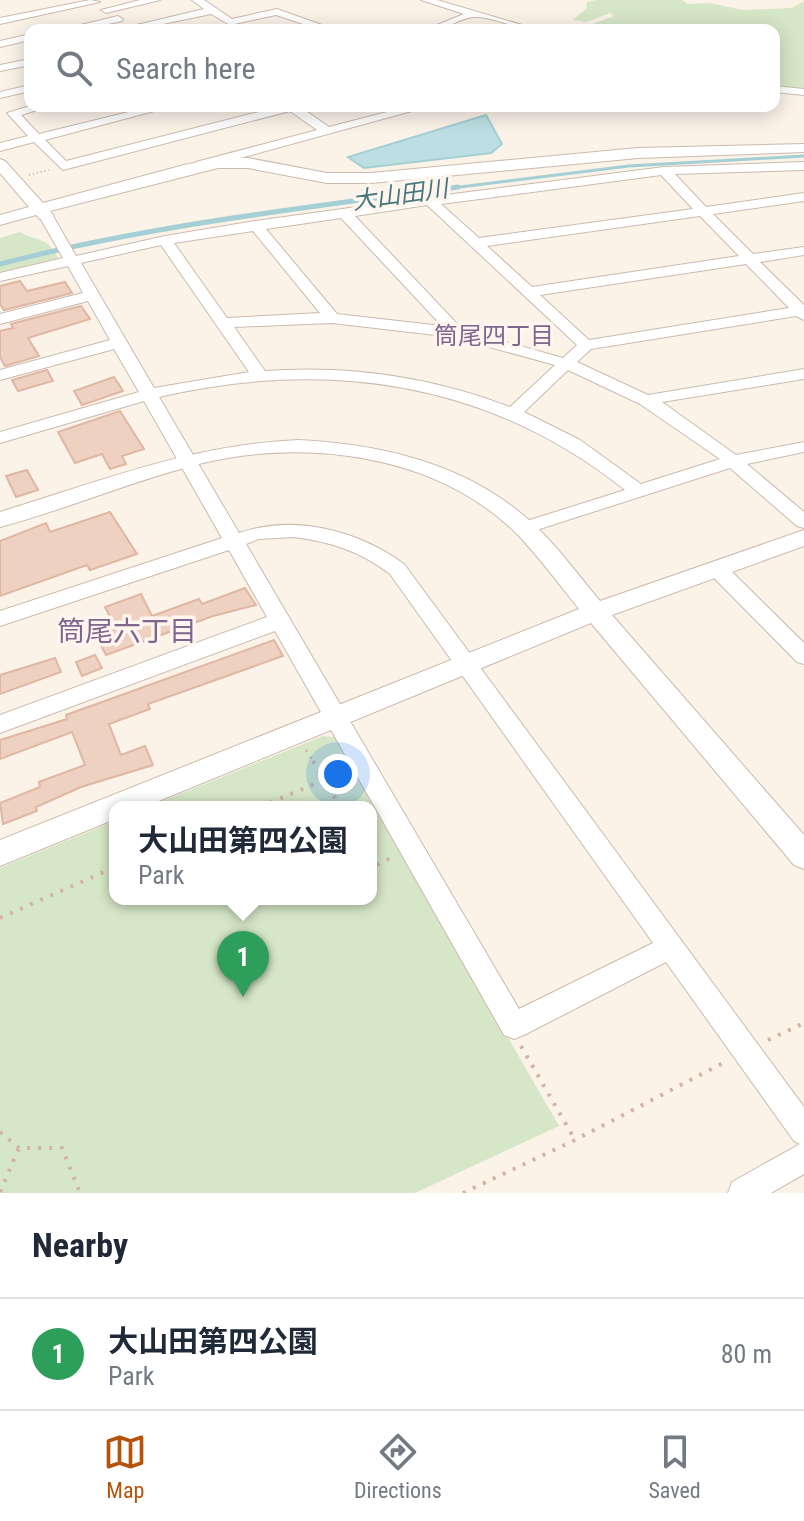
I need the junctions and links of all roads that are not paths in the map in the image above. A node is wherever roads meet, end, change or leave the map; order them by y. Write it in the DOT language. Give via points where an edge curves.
graph roads {
  1 [pos="155,0"];
  2 [pos="197,0"];
  3 [pos="426,0"];
  4 [pos="94,1"];
  5 [pos="106,10"];
  6 [pos="213,10"];
  7 [pos="475,13"];
  8 [pos="118,19"];
  9 [pos="0,21"];
  10 [pos="94,24"];
  11 [pos="124,24"];
  12 [pos="153,24"];
  13 [pos="313,24"];
  14 [pos="448,24"];
  15 [pos="513,24"];
  16 [pos="24,38"];
  17 [pos="0,44"];
  18 [pos="24,63"];
  19 [pos="0,68"];
  20 [pos="24,89"];
  21 [pos="780,90"];
  22 [pos="804,92"];
  23 [pos="0,95"];
  24 [pos="24,111"];
  25 [pos="142,112"];
  26 [pos="269,112"];
  27 [pos="300,112"];
  28 [pos="402,112"];
  29 [pos="327,132"];
  30 [pos="36,138"];
  31 [pos="271,146"];
  32 [pos="0,147"];
  33 [pos="804,148"];
  34 [pos="0,164"];
  35 [pos="259,164"];
  36 [pos="804,166"];
  37 [pos="189,168"];
  38 [pos="664,171"];
  39 [pos="804,197"];
  40 [pos="430,201"];
  41 [pos="43,212"];
  42 [pos="704,212"];
  43 [pos="346,215"];
  44 [pos="0,220"];
  45 [pos="255,225"];
  46 [pos="0,229"];
  47 [pos="165,240"];
  48 [pos="476,243"];
  49 [pos="804,251"];
  50 [pos="69,259"];
  51 [pos="749,259"];
  52 [pos="0,277"];
  53 [pos="529,292"];
  54 [pos="91,296"];
  55 [pos="803,312"];
  56 [pos="332,318"];
  57 [pos="0,319"];
  58 [pos="223,323"];
  59 [pos="457,332"];
  60 [pos="117,343"];
  61 [pos="586,345"];
  62 [pos="567,363"];
  63 [pos="804,374"];
  64 [pos="0,375"];
  65 [pos="260,376"];
  66 [pos="148,395"];
  67 [pos="647,400"];
  68 [pos="513,413"];
  69 [pos="0,438"];
  70 [pos="804,447"];
  71 [pos="186,461"];
  72 [pos="733,461"];
  73 [pos="638,491"];
  74 [pos="0,520"];
  75 [pos="804,522"];
  76 [pos="524,528"];
  77 [pos="804,538"];
  78 [pos="233,540"];
  79 [pos="717,569"];
  80 [pos="595,612"];
  81 [pos="0,619"];
  82 [pos="279,621"];
  83 [pos="804,656"];
  84 [pos="467,664"];
  85 [pos="334,718"];
  86 [pos="0,724"];
  87 [pos="129,801"];
  88 [pos="109,809"];
  89 [pos="0,853"];
  90 [pos="804,856"];
  91 [pos="670,947"];
  92 [pos="804,1131"];
  93 [pos="804,1157"];
  94 [pos="743,1193"];
  1 -- 5 [label="street"];
  2 -- 6 [label="street"];
  3 -- 7 [label="street"];
  4 -- 5 [label="street"];
  4 -- 9 [label="street"];
  5 -- 8 [label="street"];
  6 -- 12 [label="street"];
  6 -- 13 [label="street" via="230,22 277,12"];
  7 -- 14 [label="street"];
  7 -- 15 [label="street"];
  8 -- 10 [label="street"];
  8 -- 11 [label="street"];
  16 -- 17 [label="street"];
  18 -- 19 [label="street"];
  20 -- 23 [label="street"];
  21 -- 22 [label="street"];
  24 -- 30 [label="street" via="13,113"];
  25 -- 30 [label="street"];
  26 -- 30 [label="street" via="63,166"];
  27 -- 29 [label="street"];
  28 -- 29 [label="street"];
  29 -- 31 [label="street"];
  30 -- 32 [label="street"];
  31 -- 35 [label="street" via="258,156"];
  31 -- 37 [label="street"];
  33 -- 35 [label="street" via="638,153 371,178 327,178"];
  34 -- 41 [label="street"];
  35 -- 37 [label="street"];
  35 -- 41 [label="street"];
  36 -- 38 [label="street"];
  37 -- 41 [label="street"];
  38 -- 40 [label="street"];
  38 -- 42 [label="street"];
  39 -- 42 [label="street"];
  40 -- 43 [label="street"];
  40 -- 48 [label="street"];
  41 -- 44 [label="street"];
  41 -- 46 [label="street"];
  41 -- 50 [label="street"];
  42 -- 48 [label="street"];
  42 -- 51 [label="street"];
  43 -- 45 [label="street"];
  43 -- 59 [label="street"];
  45 -- 47 [label="street"];
  45 -- 56 [label="street"];
  47 -- 50 [label="street"];
  47 -- 58 [label="street"];
  48 -- 53 [label="street"];
  49 -- 51 [label="street"];
  50 -- 52 [label="street"];
  50 -- 54 [label="street"];
  51 -- 53 [label="street"];
  51 -- 55 [label="street"];
  53 -- 61 [label="street"];
  54 -- 57 [label="street"];
  54 -- 60 [label="street"];
  55 -- 61 [label="street"];
  56 -- 58 [label="street"];
  56 -- 59 [label="street"];
  58 -- 65 [label="street"];
  59 -- 62 [label="street"];
  60 -- 64 [label="street"];
  60 -- 66 [label="street"];
  61 -- 62 [label="street"];
  62 -- 67 [label="street"];
  62 -- 68 [label="street"];
  63 -- 67 [label="street"];
  65 -- 66 [label="street"];
  65 -- 68 [label="street" via="392,380"];
  66 -- 69 [label="street"];
  66 -- 71 [label="street"];
  67 -- 72 [label="street"];
  68 -- 73 [label="street" via="575,444"];
  70 -- 72 [label="street"];
  71 -- 74 [label="street"];
  71 -- 76 [label="street" via="294,446 382,455 470,487"];
  71 -- 78 [label="street"];
  72 -- 73 [label="street"];
  72 -- 75 [label="street"];
  73 -- 76 [label="street"];
  76 -- 80 [label="street"];
  77 -- 79 [label="street"];
  78 -- 81 [label="street"];
  78 -- 82 [label="street"];
  78 -- 84 [label="street" via="305,532 375,552 397,569"];
  79 -- 80 [label="street"];
  79 -- 83 [label="street"];
  80 -- 84 [label="street"];
  80 -- 90 [label="street"];
  82 -- 85 [label="street"];
  82 -- 86 [label="street"];
  84 -- 85 [label="street"];
  84 -- 91 [label="street"];
  85 -- 87 [label="street"];
  85 -- 91 [label="street" via="514,1026"];
  88 -- 89 [label="street"];
  91 -- 92 [label="street"];
  93 -- 94 [label="street"];
}
